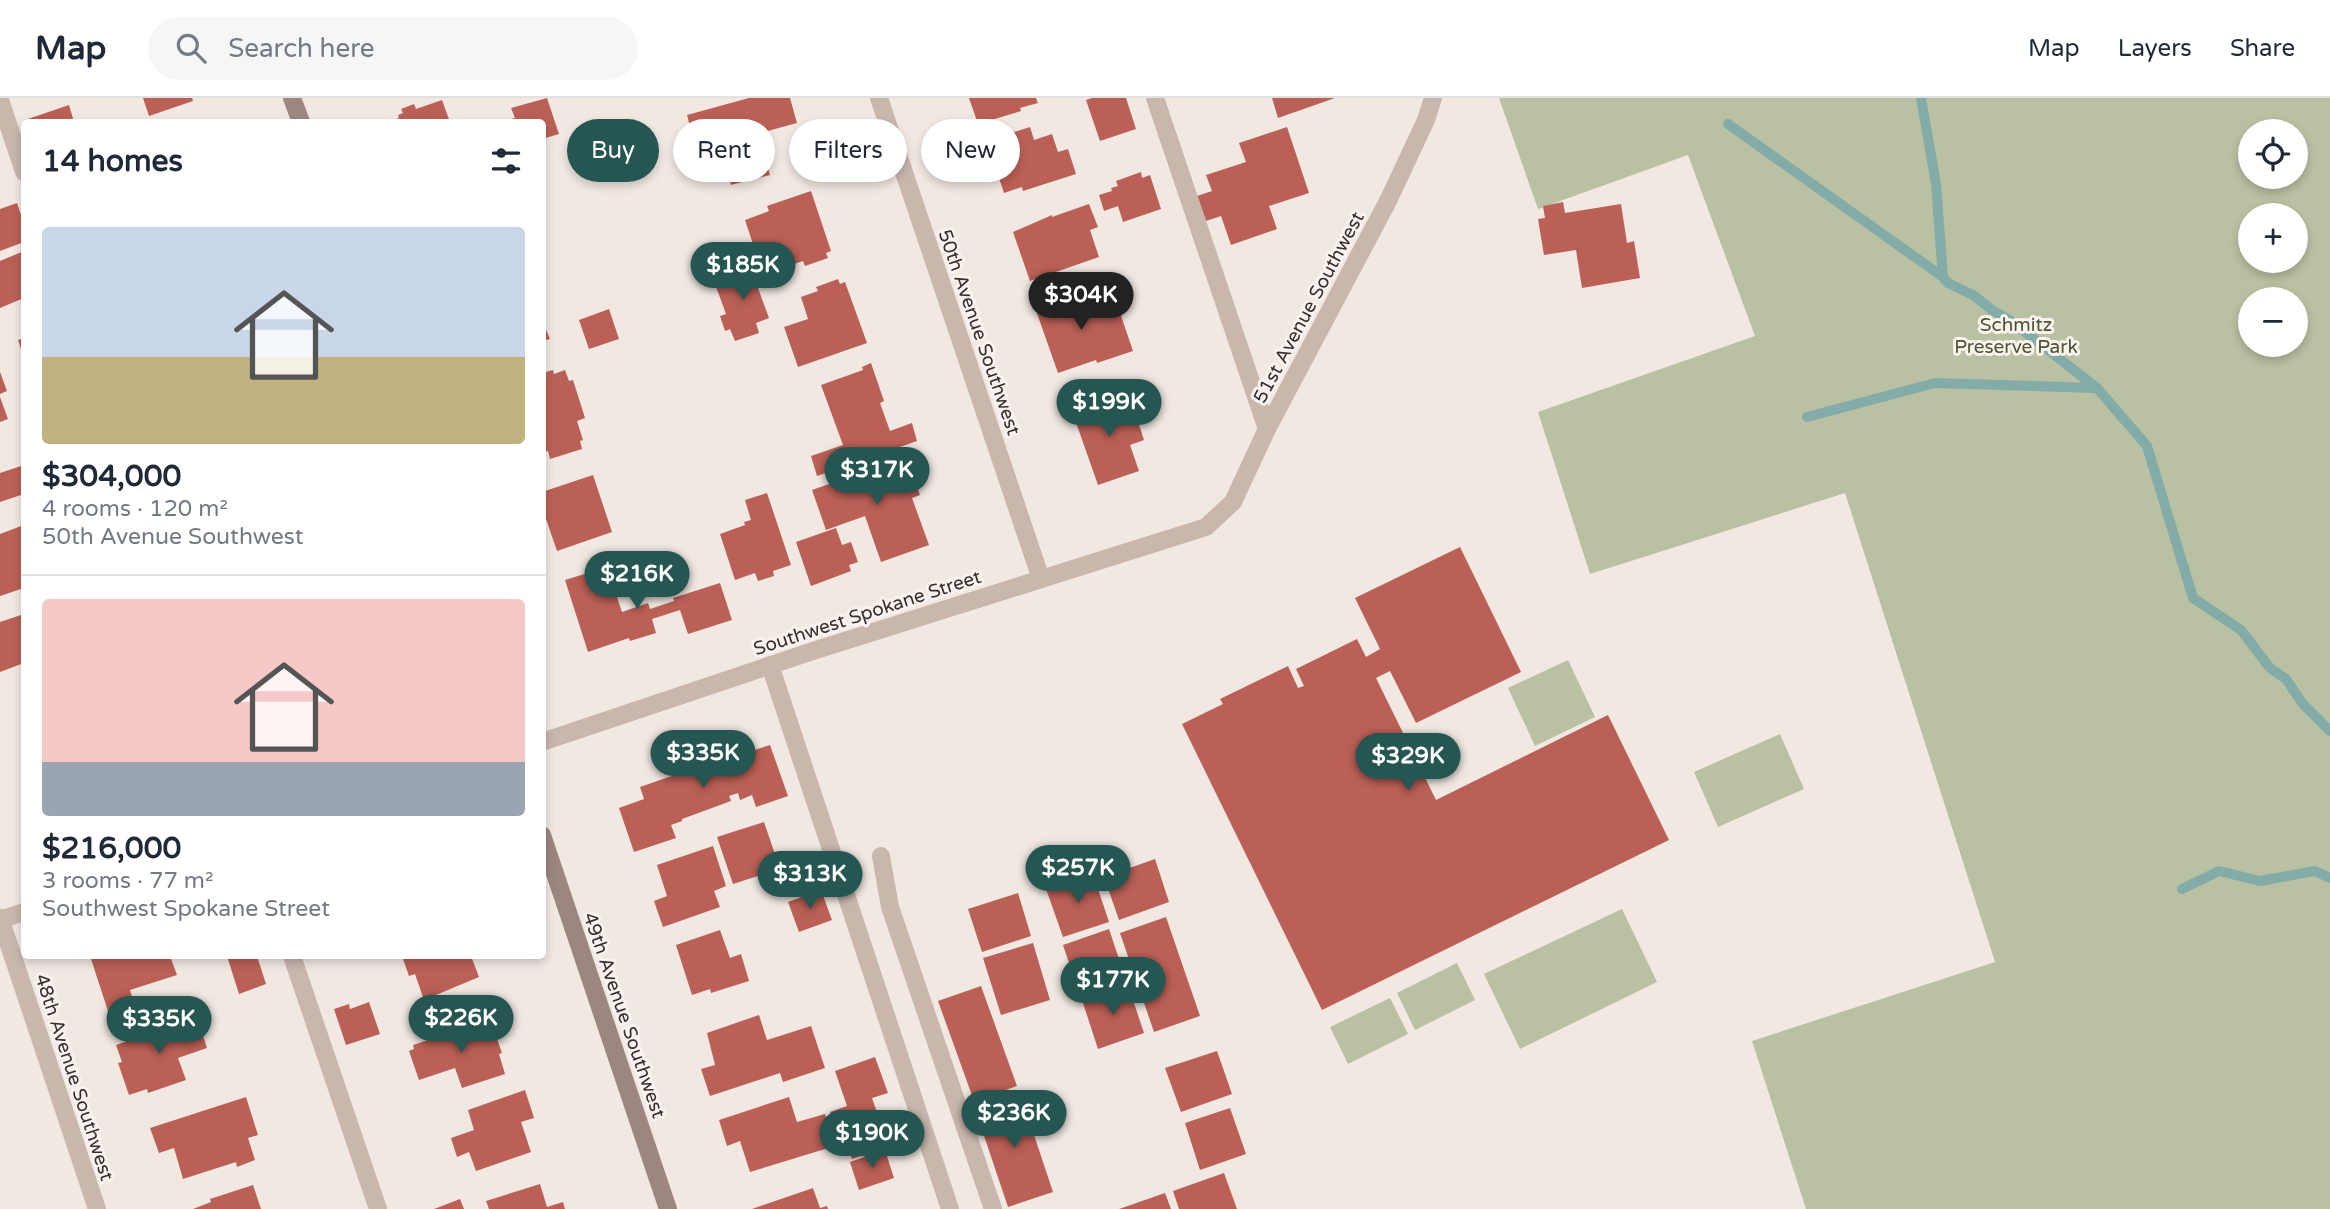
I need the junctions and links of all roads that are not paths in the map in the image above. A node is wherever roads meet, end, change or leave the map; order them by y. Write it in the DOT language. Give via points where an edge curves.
graph roads {
  1 [pos="292,98"];
  2 [pos="879,98"];
  3 [pos="1155,98"];
  4 [pos="1433,98"];
  5 [pos="0,100"];
  6 [pos="300,119"];
  7 [pos="21,163"];
  8 [pos="1267,429"];
  9 [pos="1206,527"];
  10 [pos="1041,579"];
  11 [pos="770,665"];
  12 [pos="546,741"];
  13 [pos="546,847"];
  14 [pos="881,856"];
  15 [pos="21,913"];
  16 [pos="0,919"];
  17 [pos="293,959"];
  18 [pos="97,1209"];
  19 [pos="378,1209"];
  20 [pos="668,1209"];
  21 [pos="950,1209"];
  22 [pos="993,1209"];
  1 -- 6 [label="street"];
  2 -- 10 [label="street, 50th Avenue Southwest"];
  3 -- 8 [label="street"];
  4 -- 8 [label="street, 51st Avenue Southwest" via="1388,201"];
  5 -- 7 [label="street"];
  8 -- 9 [label="street, 51st Avenue Southwest" via="1233,502"];
  9 -- 10 [label="street, Southwest Spokane Street"];
  10 -- 11 [label="street, Southwest Spokane Street"];
  11 -- 12 [label="street, Southwest Spokane Street"];
  11 -- 21 [label="street"];
  13 -- 20 [label="street, 49th Avenue Southwest"];
  14 -- 22 [label="street" via="890,907"];
  15 -- 16 [label="street"];
  16 -- 18 [label="street, 48th Avenue Southwest"];
  17 -- 19 [label="street"];
}
